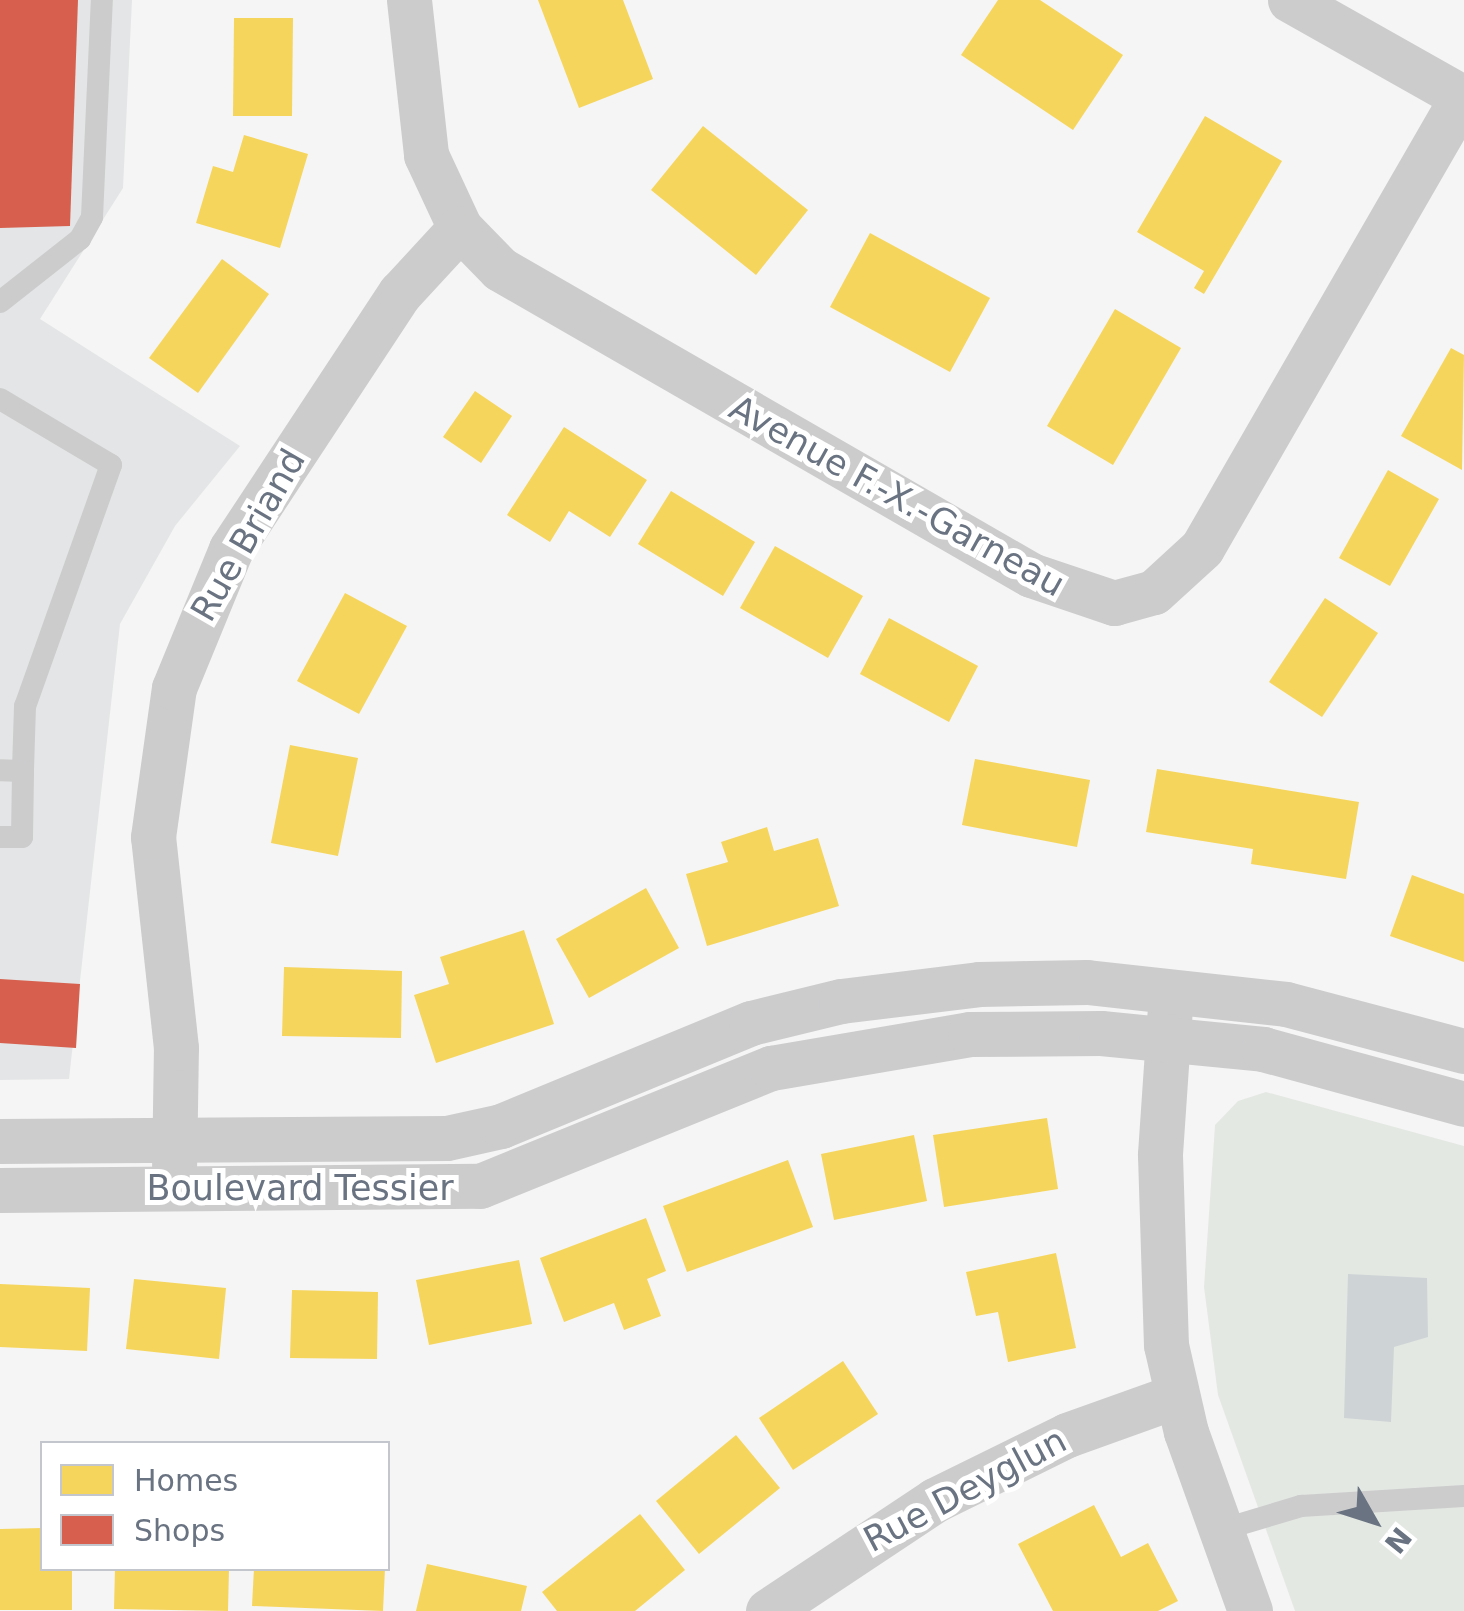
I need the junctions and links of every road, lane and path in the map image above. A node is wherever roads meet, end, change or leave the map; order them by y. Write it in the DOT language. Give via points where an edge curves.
graph roads {
  1 [pos="102,0"];
  2 [pos="409,0"];
  3 [pos="1290,0"];
  4 [pos="1463,97"];
  5 [pos="460,228"];
  6 [pos="0,302"];
  7 [pos="0,399"];
  8 [pos="0,703"];
  9 [pos="26,706"];
  10 [pos="12,770"];
  11 [pos="0,837"];
  12 [pos="1172,989"];
  13 [pos="1167,1038"];
  14 [pos="1464,1051"];
  15 [pos="1464,1104"];
  16 [pos="0,1141"];
  17 [pos="175,1144"];
  18 [pos="174,1189"];
  19 [pos="0,1190"];
  20 [pos="1176,1396"];
  21 [pos="1464,1496"];
  22 [pos="1221,1530"];
  23 [pos="768,1611"];
  24 [pos="1250,1611"];
  1 -- 6 [label="lane" via="92,217 80,240"];
  2 -- 5 [label="street, Avenue F.-X.-Garneau" via="416,116"];
  3 -- 4 [label="street"];
  4 -- 5 [label="street, Avenue F.-X.-Garneau" via="1202,548 1172,581 1136,600 1094,601 1031,576 532,291"];
  5 -- 17 [label="street, Rue Briand" via="359,351 232,549 185,652 158,761 153,836 176,1048"];
  7 -- 9 [label="lane" via="110,465"];
  8 -- 9 [label="lane"];
  9 -- 10 [label="lane"];
  10 -- 11 [label="lane" via="22,837"];
  12 -- 13 [label="street"];
  12 -- 14 [label="street, Boulevard Tessier" via="1334,1013"];
  12 -- 17 [label="street, Boulevard Tessier" via="1025,982 886,993 707,1038 474,1133"];
  13 -- 15 [label="street, Boulevard Tessier" via="1312,1059"];
  13 -- 18 [label="street, Boulevard Tessier" via="970,1034 820,1056 676,1101 480,1186"];
  13 -- 20 [label="street" via="1161,1280"];
  16 -- 17 [label="street, Boulevard Tessier"];
  17 -- 18 [label="street, Rue Briand"];
  18 -- 19 [label="street, Boulevard Tessier"];
  20 -- 22 [label="street"];
  20 -- 23 [label="street, Rue Deyglun" via="1067,1434 935,1500"];
  21 -- 22 [label="lane" via="1301,1506"];
  22 -- 24 [label="street"];
}
